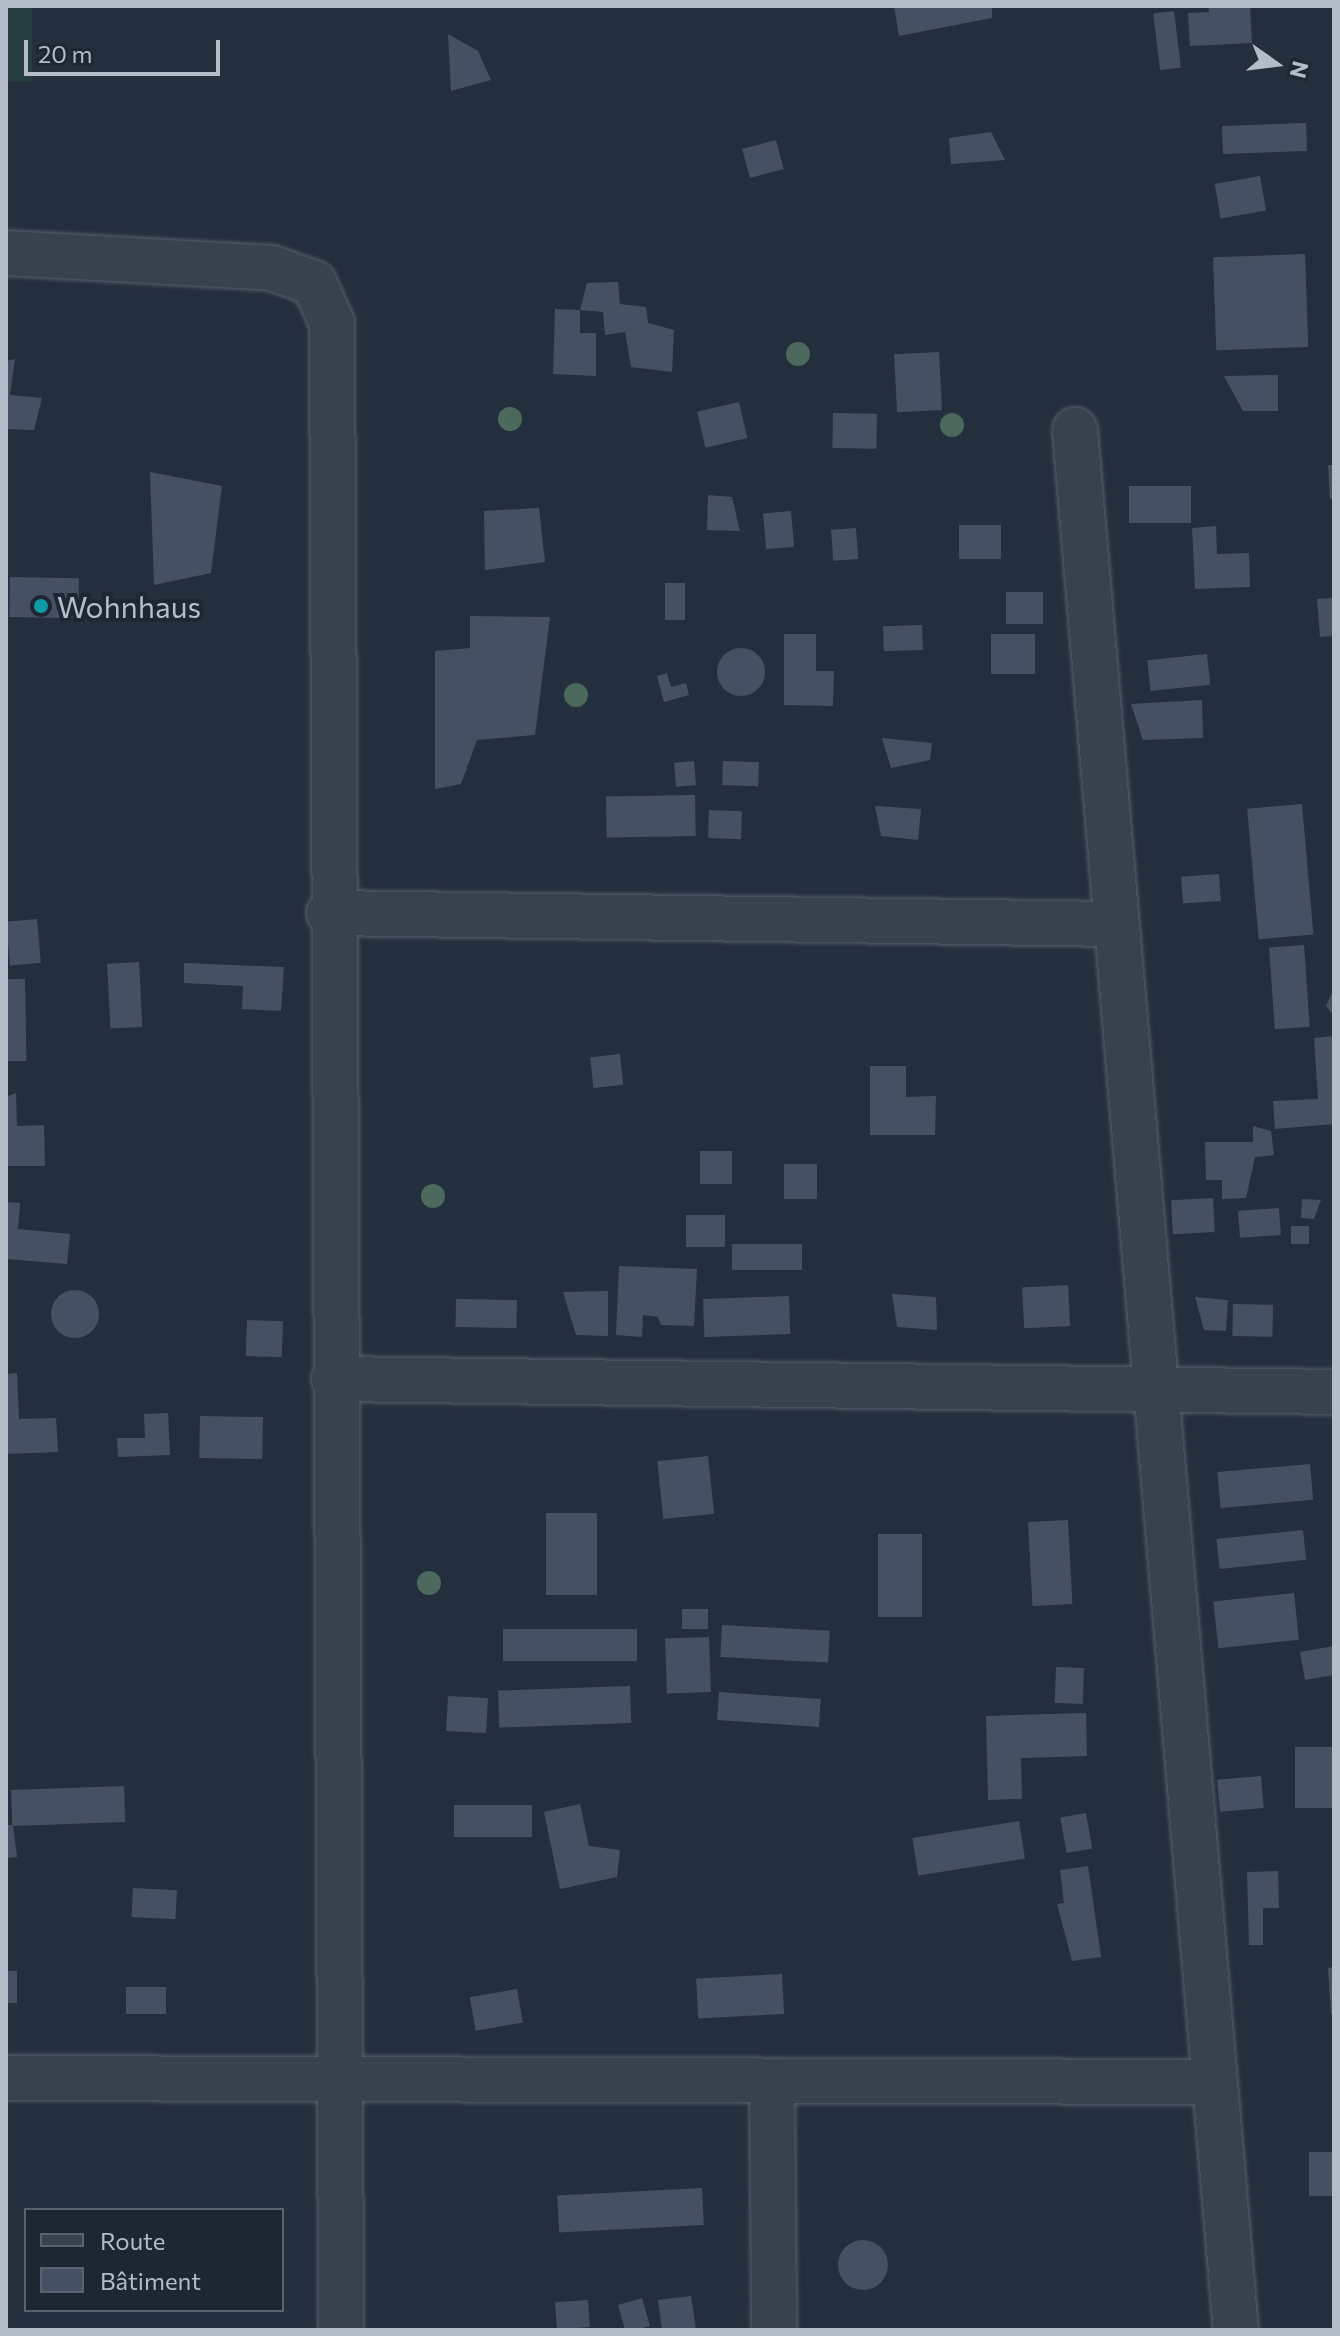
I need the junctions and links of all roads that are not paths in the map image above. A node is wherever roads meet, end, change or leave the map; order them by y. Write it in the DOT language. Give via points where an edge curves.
graph roads {
  1 [pos="6,253"];
  2 [pos="1075,430"];
  3 [pos="329,913"];
  4 [pos="1115,924"];
  5 [pos="334,1379"];
  6 [pos="1334,1392"];
  7 [pos="1157,1394"];
  8 [pos="6,2078"];
  9 [pos="339,2080"];
  10 [pos="772,2081"];
  11 [pos="1215,2082"];
  12 [pos="341,2330"];
  13 [pos="774,2330"];
  14 [pos="1236,2330"];
  1 -- 3 [label="street" via="272,268 314,283 332,323"];
  2 -- 4 [label="street"];
  3 -- 4 [label="street"];
  3 -- 5 [label="street"];
  4 -- 7 [label="street"];
  5 -- 7 [label="street"];
  5 -- 9 [label="street"];
  6 -- 7 [label="street"];
  7 -- 11 [label="street"];
  8 -- 9 [label="street"];
  9 -- 10 [label="street"];
  9 -- 12 [label="street"];
  10 -- 11 [label="street"];
  10 -- 13 [label="street"];
  11 -- 14 [label="street"];
}
